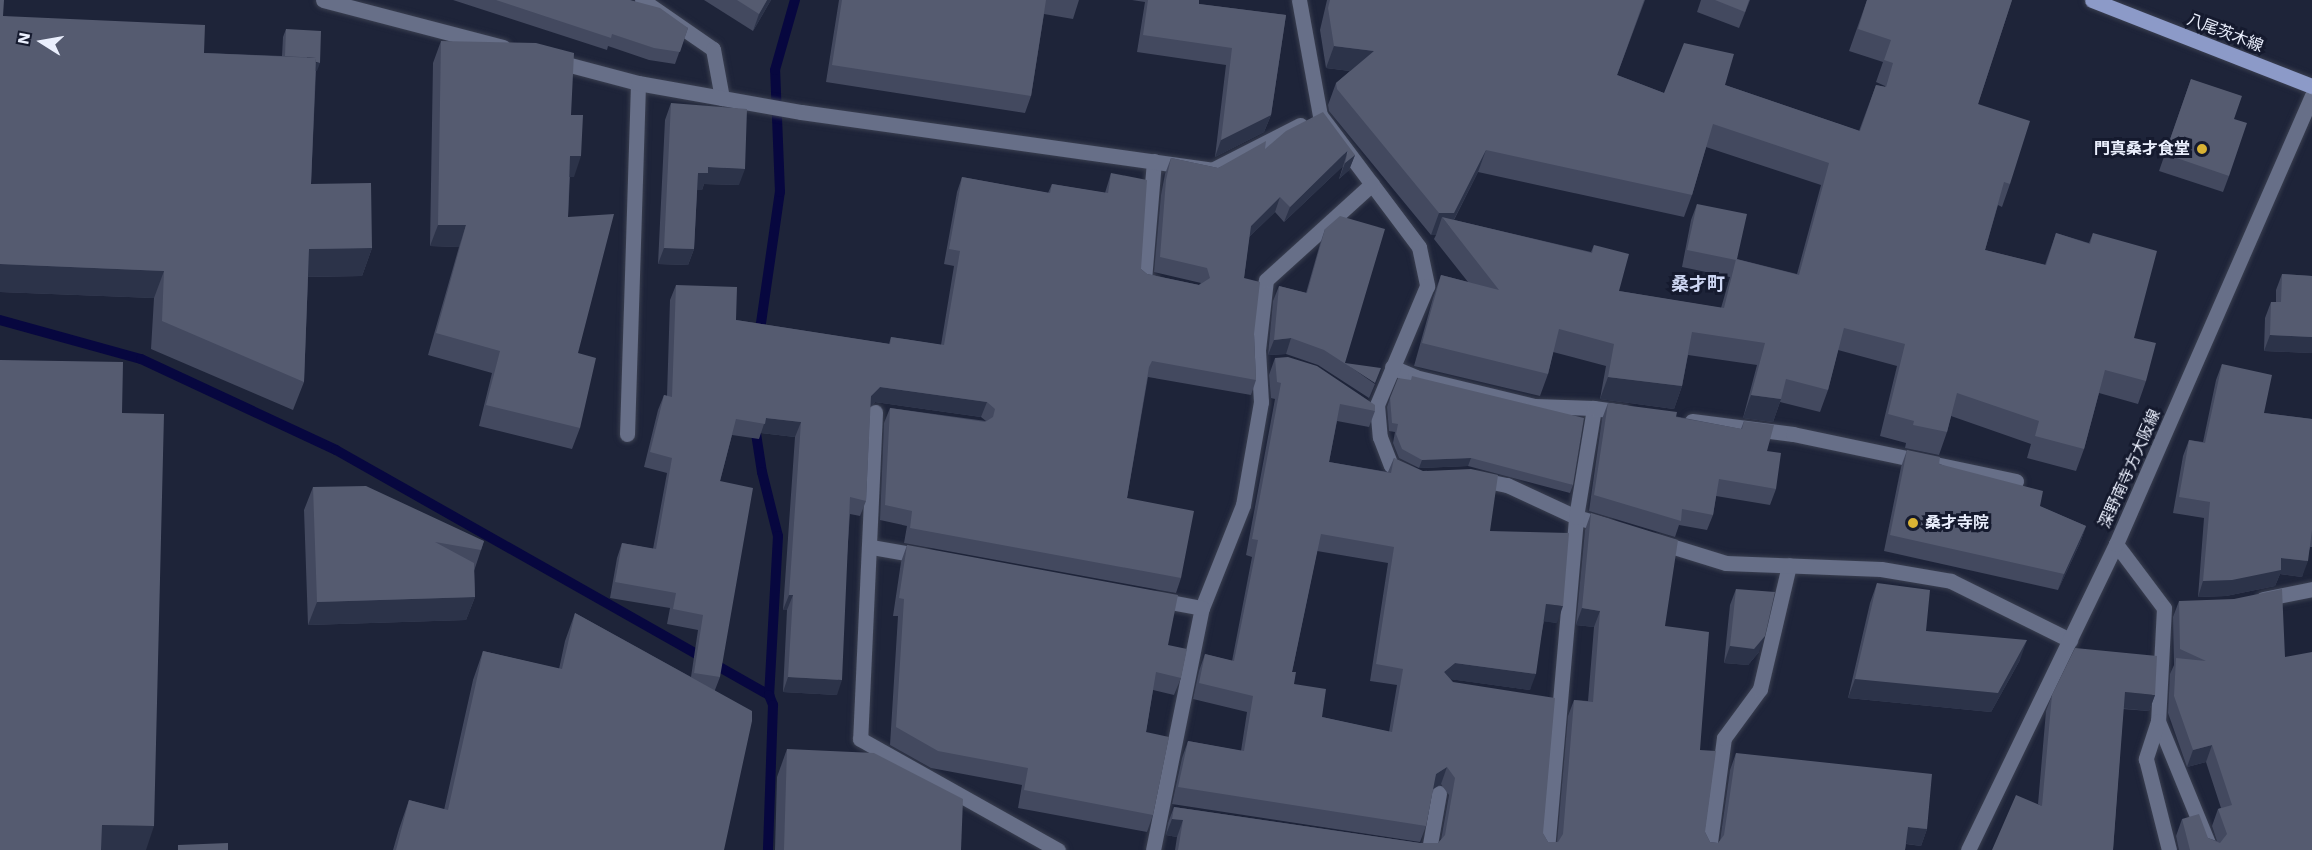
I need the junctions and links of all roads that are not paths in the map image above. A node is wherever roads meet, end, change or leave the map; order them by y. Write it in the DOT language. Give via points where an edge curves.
graph roads {
  1 [pos="323,0"];
  2 [pos="642,0"];
  3 [pos="1299,0"];
  4 [pos="2092,0"];
  5 [pos="514,50"];
  6 [pos="537,56"];
  7 [pos="638,83"];
  8 [pos="2312,86"];
  9 [pos="2312,96"];
  10 [pos="722,98"];
  11 [pos="1320,115"];
  12 [pos="1154,162"];
  13 [pos="1372,184"];
  14 [pos="1175,287"];
  15 [pos="1275,364"];
  16 [pos="1259,366"];
  17 [pos="1392,367"];
  18 [pos="1360,404"];
  19 [pos="1594,408"];
  20 [pos="881,413"];
  21 [pos="1641,414"];
  22 [pos="1378,416"];
  23 [pos="1676,419"];
  24 [pos="627,434"];
  25 [pos="1466,476"];
  26 [pos="1427,477"];
  27 [pos="2016,481"];
  28 [pos="1576,517"];
  29 [pos="1618,530"];
  30 [pos="1640,537"];
  31 [pos="2116,544"];
  32 [pos="871,547"];
  33 [pos="939,559"];
  34 [pos="1789,566"];
  35 [pos="2312,589"];
  36 [pos="1145,597"];
  37 [pos="2248,602"];
  38 [pos="2185,607"];
  39 [pos="1202,608"];
  40 [pos="2164,608"];
  41 [pos="2070,640"];
  42 [pos="2158,721"];
  43 [pos="1439,793"];
  44 [pos="1059,850"];
  45 [pos="1153,850"];
  46 [pos="1429,850"];
  47 [pos="1547,850"];
  48 [pos="1709,850"];
  49 [pos="1968,850"];
  50 [pos="2169,850"];
  51 [pos="2211,850"];
  1 -- 5 [label="street"];
  2 -- 10 [label="street" via="713,49"];
  3 -- 11 [label="street"];
  4 -- 8 [label="main road, 八尾茨木線"];
  6 -- 7 [label="street"];
  7 -- 10 [label="street"];
  7 -- 24 [label="street"];
  9 -- 31 [label="street, 深野南寺方大阪線"];
  10 -- 12 [label="street"];
  11 -- 12 [label="street" via="1212,170"];
  11 -- 13 [label="street"];
  12 -- 14 [label="street" via="1144,280"];
  13 -- 16 [label="street" via="1266,280"];
  13 -- 17 [label="street" via="1419,248 1427,286"];
  15 -- 16 [label="street"];
  16 -- 39 [label="street" via="1261,402 1243,505"];
  17 -- 19 [label="street" via="1415,377 1535,406"];
  17 -- 22 [label="street" via="1377,405"];
  18 -- 22 [label="street"];
  19 -- 21 [label="street"];
  19 -- 28 [label="street"];
  20 -- 32 [label="street"];
  22 -- 26 [label="street" via="1380,437 1391,465 1417,478"];
  23 -- 27 [label="street" via="1793,434"];
  25 -- 28 [label="street" via="1507,485"];
  28 -- 29 [label="street"];
  28 -- 47 [label="street" via="1554,703"];
  30 -- 34 [label="street" via="1726,563"];
  31 -- 40 [label="street"];
  31 -- 41 [label="street, 深野南寺方大阪線"];
  32 -- 33 [label="street"];
  32 -- 44 [label="street" via="860,739"];
  34 -- 41 [label="street" via="1881,569 1951,581"];
  34 -- 48 [label="street" via="1760,689 1724,738"];
  35 -- 37 [label="street"];
  36 -- 39 [label="street"];
  38 -- 40 [label="street"];
  39 -- 45 [label="street" via="1166,813"];
  40 -- 42 [label="street"];
  41 -- 49 [label="street, 深野南寺方大阪線"];
  42 -- 50 [label="street" via="2146,759"];
  42 -- 51 [label="street"];
  43 -- 46 [label="street"];
}
